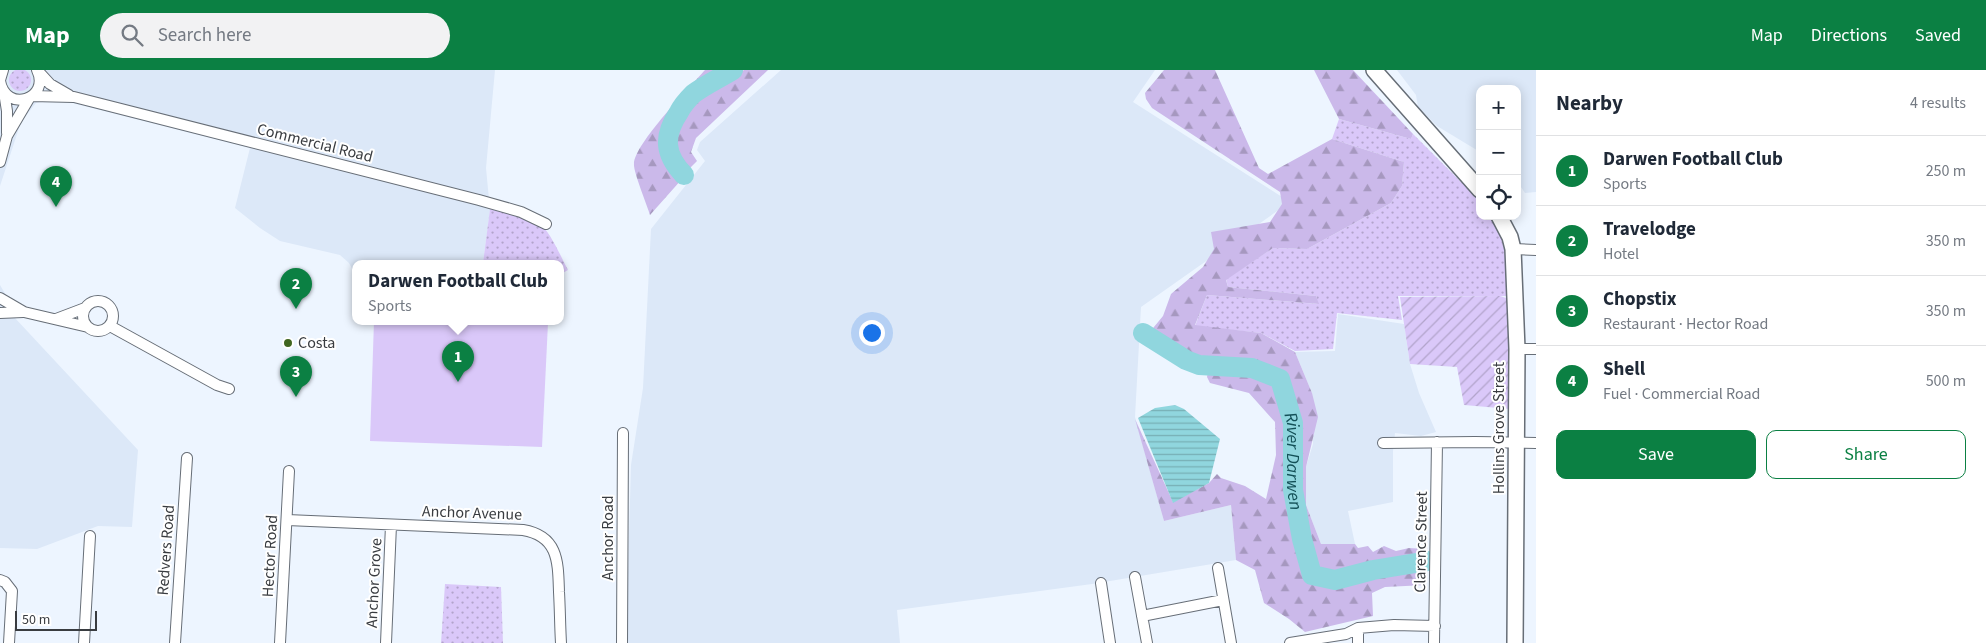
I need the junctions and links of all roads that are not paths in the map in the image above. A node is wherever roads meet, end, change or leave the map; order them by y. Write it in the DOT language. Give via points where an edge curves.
graph roads {
  1 [pos="3,70"];
  2 [pos="37,70"];
  3 [pos="1374,70"];
  4 [pos="1,85"];
  5 [pos="31,97"];
  6 [pos="74,97"];
  7 [pos="7,136"];
  8 [pos="0,162"];
  9 [pos="1476,185"];
  10 [pos="1501,220"];
  11 [pos="546,224"];
  12 [pos="1513,249"];
  13 [pos="1536,250"];
  14 [pos="0,298"];
  15 [pos="85,308"];
  16 [pos="24,312"];
  17 [pos="0,314"];
  18 [pos="55,319"];
  19 [pos="110,326"];
  20 [pos="88,327"];
  21 [pos="1517,349"];
  22 [pos="1536,349"];
  23 [pos="229,389"];
  24 [pos="624,433"];
  25 [pos="1437,442"];
  26 [pos="1383,443"];
  27 [pos="1517,443"];
  28 [pos="1536,443"];
  29 [pos="187,458"];
  30 [pos="289,471"];
  31 [pos="287,520"];
  32 [pos="391,525"];
  33 [pos="90,536"];
  34 [pos="1218,568"];
  35 [pos="1135,577"];
  36 [pos="0,580"];
  37 [pos="1102,583"];
  38 [pos="1224,600"];
  39 [pos="1142,616"];
  40 [pos="1435,626"];
  41 [pos="1358,628"];
  42 [pos="9,643"];
  43 [pos="84,643"];
  44 [pos="175,643"];
  45 [pos="280,643"];
  46 [pos="386,643"];
  47 [pos="561,643"];
  48 [pos="622,643"];
  49 [pos="1110,643"];
  50 [pos="1147,643"];
  51 [pos="1231,643"];
  52 [pos="1290,643"];
  53 [pos="1358,643"];
  54 [pos="1434,643"];
  55 [pos="1515,643"];
  1 -- 4 [label="street"];
  2 -- 5 [label="street" via="39,86"];
  2 -- 6 [label="street, Commercial Road" via="50,84"];
  3 -- 9 [label="street"];
  4 -- 5 [label="street, Commercial Road" via="13,99"];
  4 -- 7 [label="street" via="7,112"];
  5 -- 6 [label="street, Commercial Road"];
  5 -- 7 [label="street"];
  6 -- 11 [label="street, Commercial Road" via="479,200 521,212"];
  7 -- 8 [label="street"];
  10 -- 12 [label="street, Hollins Grove Street"];
  12 -- 13 [label="street"];
  12 -- 21 [label="street, Hollins Grove Street"];
  14 -- 16 [label="street"];
  15 -- 18 [label="street"];
  15 -- 19 [label="street" via="99,300 109,304 114,318"];
  15 -- 20 [label="street" via="83,318"];
  16 -- 17 [label="street"];
  16 -- 18 [label="street"];
  18 -- 20 [label="street"];
  19 -- 20 [label="street" via="97,331"];
  19 -- 23 [label="street"];
  21 -- 22 [label="street"];
  21 -- 27 [label="street, Hollins Grove Street"];
  24 -- 48 [label="street, Anchor Road"];
  25 -- 26 [label="street"];
  25 -- 27 [label="street"];
  25 -- 40 [label="street, Clarence Street"];
  27 -- 28 [label="street"];
  27 -- 55 [label="street, Hollins Grove Street"];
  29 -- 44 [label="street, Redvers Road"];
  30 -- 31 [label="street, Hector Road"];
  31 -- 32 [label="street, Anchor Avenue"];
  31 -- 45 [label="street, Hector Road"];
  32 -- 46 [label="street, Anchor Grove"];
  32 -- 47 [label="street, Anchor Avenue" via="523,530 544,538 557,560"];
  33 -- 43 [label="street"];
  34 -- 38 [label="street"];
  35 -- 39 [label="street"];
  36 -- 42 [label="street" via="12,591"];
  37 -- 49 [label="street"];
  38 -- 39 [label="street"];
  38 -- 51 [label="street"];
  39 -- 50 [label="street"];
  40 -- 41 [label="street"];
  40 -- 54 [label="street, Clarence Street"];
  41 -- 52 [label="street" via="1346,634"];
  41 -- 53 [label="street"];
}
